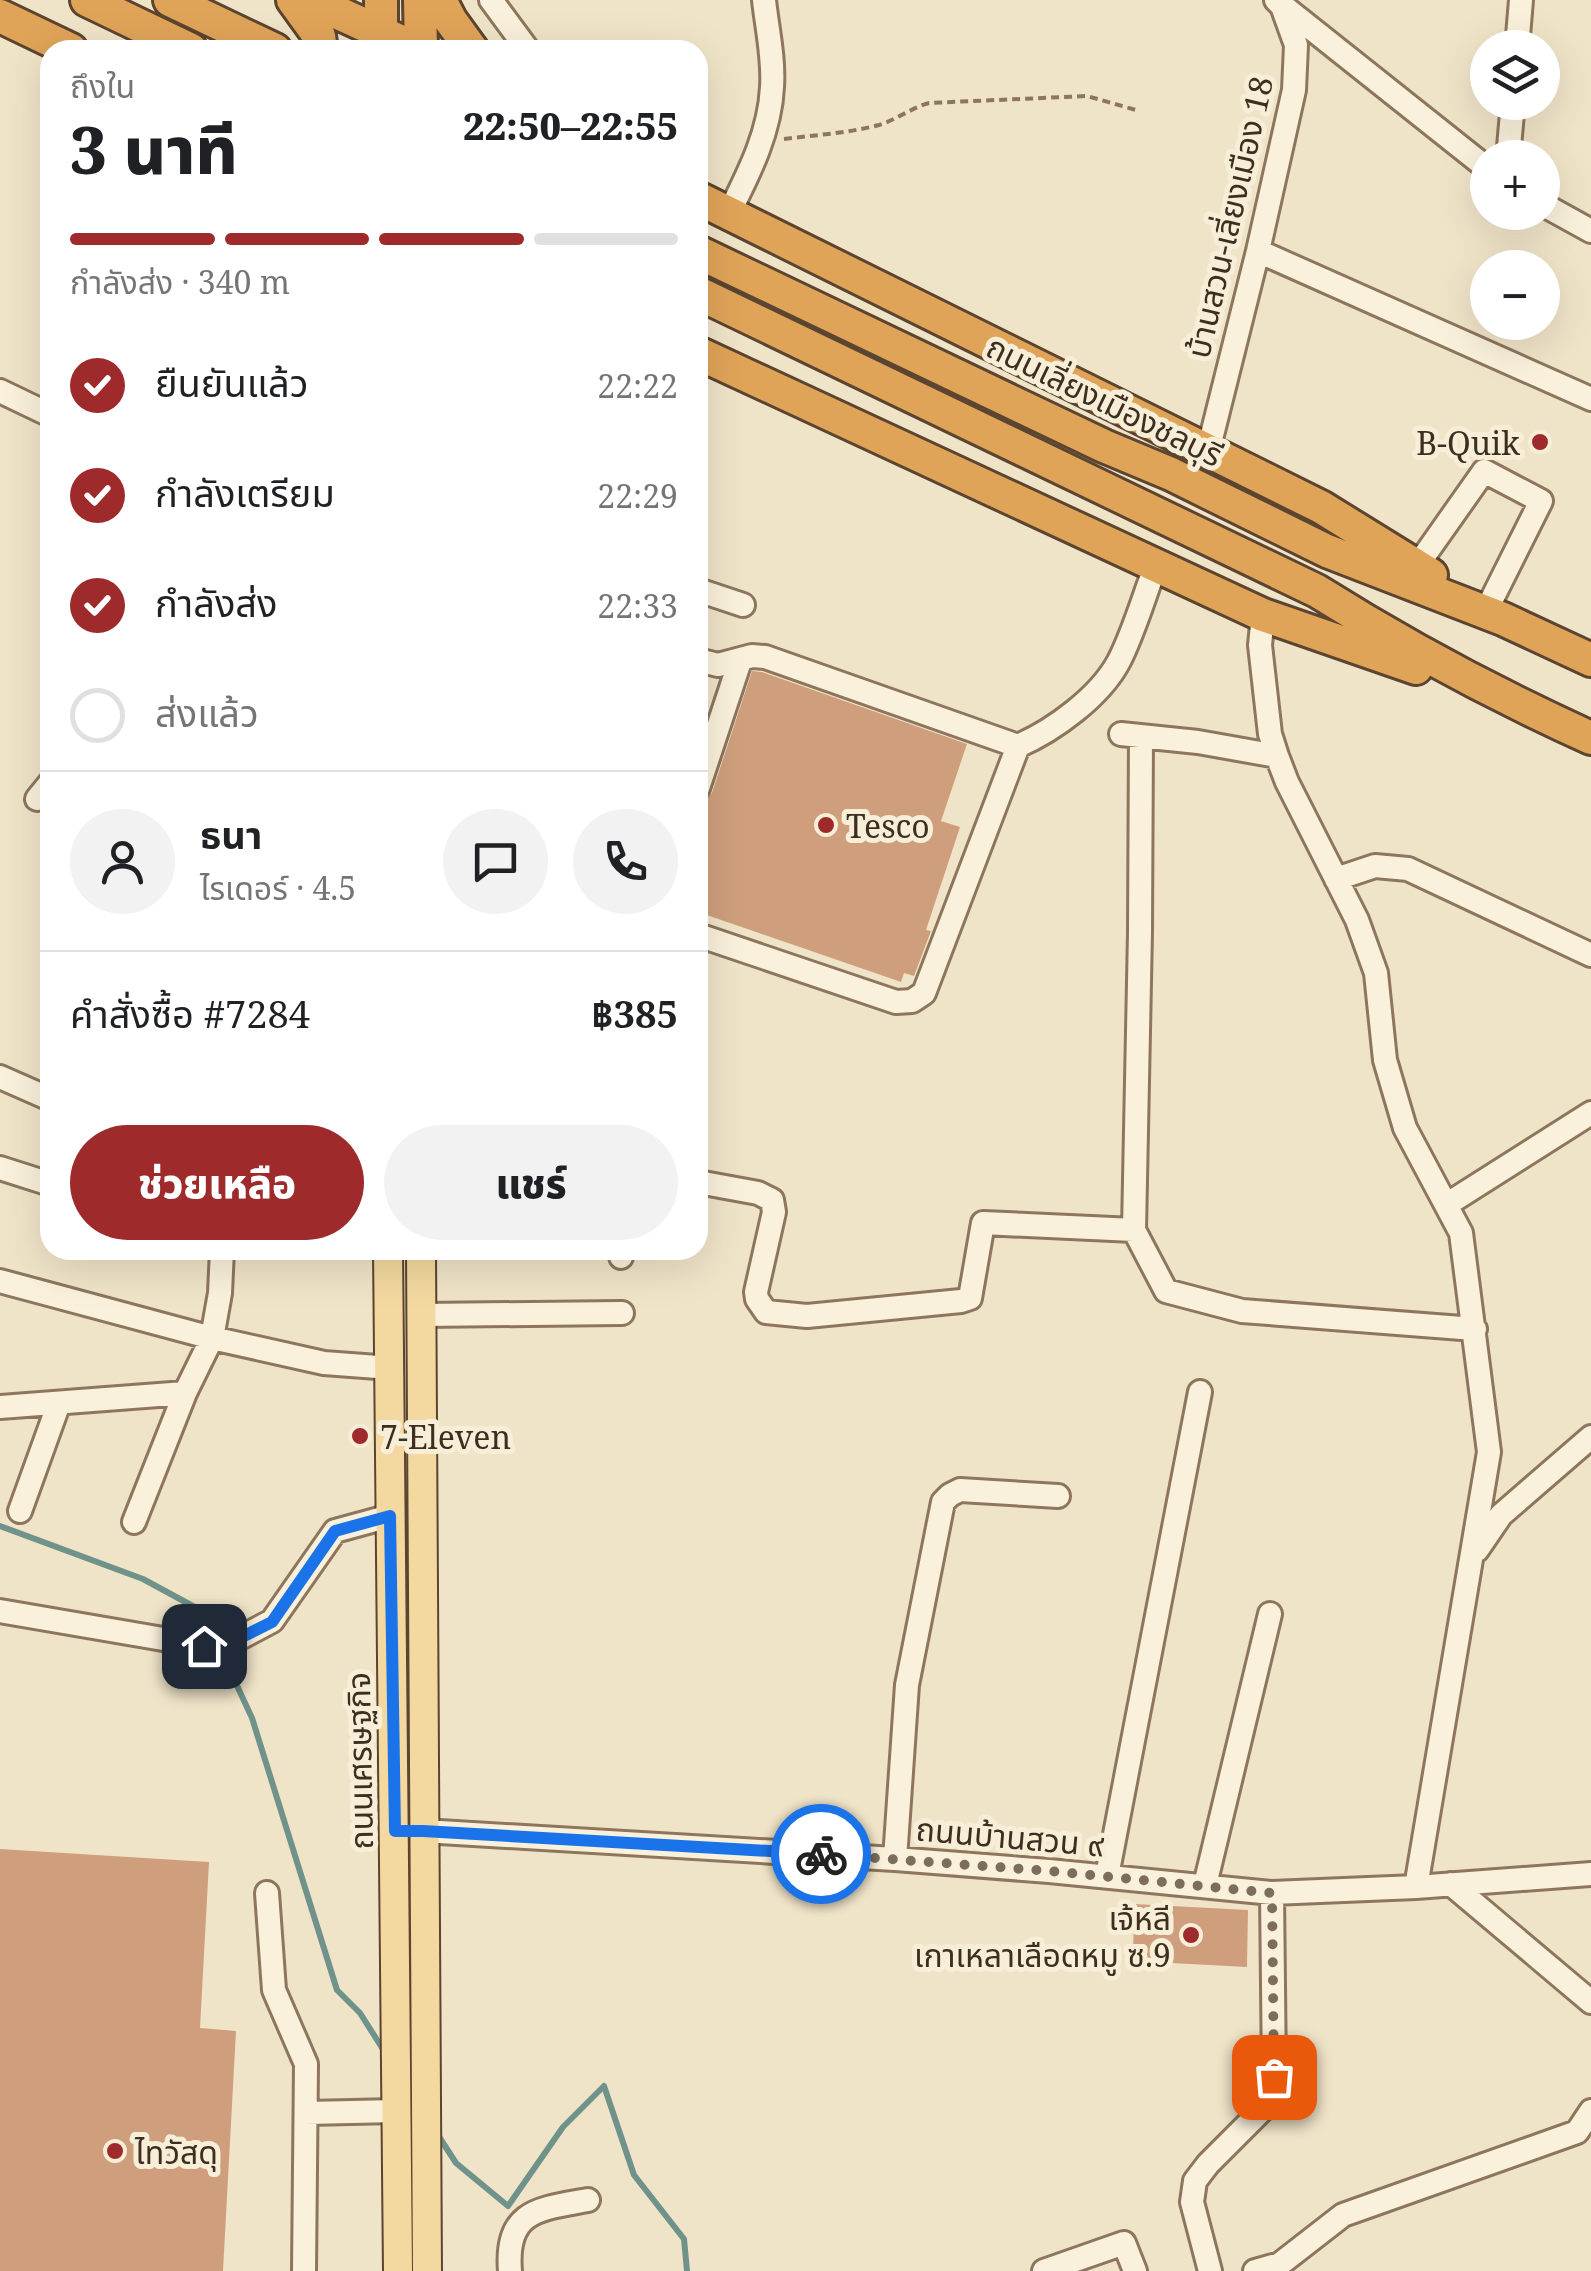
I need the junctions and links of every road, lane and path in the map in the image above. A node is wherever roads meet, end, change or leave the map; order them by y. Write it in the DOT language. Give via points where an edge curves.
graph roads {
  1 [pos="87,0"];
  2 [pos="170,0"];
  3 [pos="293,0"];
  4 [pos="310,0"];
  5 [pos="420,0"];
  6 [pos="440,0"];
  7 [pos="491,0"];
  8 [pos="764,0"];
  9 [pos="1521,0"];
  10 [pos="1279,3"];
  11 [pos="0,16"];
  12 [pos="381,28"];
  13 [pos="1518,30"];
  14 [pos="50,40"];
  15 [pos="170,40"];
  16 [pos="254,40"];
  17 [pos="320,40"];
  18 [pos="420,40"];
  19 [pos="466,40"];
  20 [pos="521,40"];
  21 [pos="1136,110"];
  22 [pos="762,141"];
  23 [pos="1470,154"];
  24 [pos="708,203"];
  25 [pos="729,213"];
  26 [pos="1560,214"];
  27 [pos="1591,231"];
  28 [pos="1258,251"];
  29 [pos="708,257"];
  30 [pos="708,298"];
  31 [pos="708,358"];
  32 [pos="0,391"];
  33 [pos="1591,399"];
  34 [pos="40,410"];
  35 [pos="1208,451"];
  36 [pos="1156,565"];
  37 [pos="1417,566"];
  38 [pos="708,593"];
  39 [pos="743,605"];
  40 [pos="1496,614"];
  41 [pos="1262,615"];
  42 [pos="1591,660"];
  43 [pos="740,661"];
  44 [pos="708,662"];
  45 [pos="1502,698"];
  46 [pos="709,716"];
  47 [pos="1591,738"];
  48 [pos="1018,746"];
  49 [pos="1277,756"];
  50 [pos="1336,879"];
  51 [pos="708,938"];
  52 [pos="1591,956"];
  53 [pos="0,1076"];
  54 [pos="40,1095"];
  55 [pos="1591,1113"];
  56 [pos="0,1168"];
  57 [pos="40,1181"];
  58 [pos="708,1184"];
  59 [pos="1446,1205"];
  60 [pos="1134,1230"];
  61 [pos="222,1260"];
  62 [pos="385,1260"];
  63 [pos="421,1260"];
  64 [pos="0,1280"];
  65 [pos="622,1313"];
  66 [pos="421,1315"];
  67 [pos="1474,1330"];
  68 [pos="212,1338"];
  69 [pos="391,1368"];
  70 [pos="1200,1392"];
  71 [pos="185,1393"];
  72 [pos="59,1403"];
  73 [pos="0,1407"];
  74 [pos="1591,1436"];
  75 [pos="1058,1496"];
  76 [pos="20,1511"];
  77 [pos="390,1516"];
  78 [pos="134,1522"];
  79 [pos="1474,1555"];
  80 [pos="0,1611"];
  81 [pos="1270,1614"];
  82 [pos="409,1831"];
  83 [pos="895,1859"];
  84 [pos="1591,1874"];
  85 [pos="1107,1876"];
  86 [pos="1451,1884"];
  87 [pos="1205,1886"];
  88 [pos="1416,1886"];
  89 [pos="1272,1893"];
  90 [pos="266,1894"];
  91 [pos="1591,2002"];
  92 [pos="396,2111"];
  93 [pos="1591,2111"];
  94 [pos="306,2114"];
  95 [pos="588,2200"];
  96 [pos="304,2271"];
  97 [pos="398,2271"];
  98 [pos="427,2271"];
  99 [pos="510,2271"];
  100 [pos="1044,2271"];
  101 [pos="1134,2271"];
  102 [pos="1210,2271"];
  103 [pos="1254,2271"];
  1 -- 15 [label="highway"];
  2 -- 16 [label="highway"];
  3 -- 17 [label="highway"];
  4 -- 12 [label="highway"];
  5 -- 18 [label="highway"];
  6 -- 19 [label="highway"];
  7 -- 20 [label="street"];
  8 -- 22 [label="street" via="772,87"];
  9 -- 13 [label="street"];
  10 -- 23 [label="street"];
  10 -- 28 [label="street, บ้านสวน-เลี่ยงเมือง 18" via="1296,44 1294,90"];
  11 -- 14 [label="highway"];
  21 -- 22 [label="path" via="1086,96 929,103 884,124"];
  22 -- 25 [label="street"];
  24 -- 25 [label="highway, ถนนเลี่ยงเมืองชลบุรี"];
  25 -- 35 [label="highway, ถนนเลี่ยงเมืองชลบุรี"];
  26 -- 27 [label="street"];
  28 -- 33 [label="street"];
  28 -- 35 [label="street, บ้านสวน-เลี่ยงเมือง 18"];
  29 -- 40 [label="highway, ถนนเลี่ยงเมืองชลบุรี" via="1327,551"];
  30 -- 45 [label="highway" via="1318,591"];
  31 -- 36 [label="highway"];
  32 -- 34 [label="street"];
  35 -- 37 [label="highway, ถนนเลี่ยงเมืองชลบุรี"];
  36 -- 41 [label="highway"];
  36 -- 48 [label="street" via="1106,680 1041,736"];
  37 -- 40 [label="highway, ถนนเลี่ยงเมืองชลบุรี"];
  37 -- 40 [label="street" via="1484,471 1541,501"];
  38 -- 39 [label="street"];
  40 -- 42 [label="highway, ถนนเลี่ยงเมืองชลบุรี"];
  41 -- 45 [label="highway"];
  41 -- 49 [label="street" via="1260,644"];
  43 -- 44 [label="street"];
  43 -- 46 [label="street"];
  43 -- 48 [label="street" via="765,657"];
  45 -- 47 [label="highway"];
  48 -- 51 [label="street" via="924,993 912,1001 896,1002"];
  49 -- 50 [label="street"];
  49 -- 60 [label="street" via="1130,735 1140,932"];
  50 -- 52 [label="street" via="1375,866 1408,869"];
  50 -- 59 [label="street" via="1376,974 1386,1060 1405,1128"];
  53 -- 54 [label="street"];
  55 -- 59 [label="street"];
  56 -- 57 [label="street"];
  58 -- 60 [label="street" via="772,1200 756,1292 766,1312 806,1316 970,1298 983,1223"];
  59 -- 67 [label="street" via="1461,1234"];
  60 -- 67 [label="street" via="1166,1292 1242,1311"];
  61 -- 68 [label="street"];
  62 -- 69 [label="main road, ถนนเศรษฐกิจ"];
  63 -- 66 [label="main road, ถนนเศรษฐกิจ"];
  64 -- 68 [label="street"];
  65 -- 66 [label="street"];
  66 -- 82 [label="main road, ถนนเศรษฐกิจ"];
  67 -- 79 [label="street" via="1490,1452"];
  68 -- 69 [label="street" via="324,1363"];
  68 -- 71 [label="street"];
  69 -- 77 [label="main road, ถนนเศรษฐกิจ"];
  70 -- 85 [label="street"];
  71 -- 72 [label="street"];
  71 -- 78 [label="street"];
  72 -- 73 [label="street"];
  72 -- 76 [label="street"];
  74 -- 79 [label="street" via="1501,1515"];
  75 -- 83 [label="street" via="960,1490 942,1502 907,1685"];
  77 -- 80 [label="street" via="335,1531 272,1622 238,1639 204,1646"];
  77 -- 82 [label="main road, ถนนเศรษฐกิจ"];
  79 -- 88 [label="street"];
  81 -- 87 [label="street"];
  82 -- 83 [label="street, ถนนบ้านสวน ๙"];
  82 -- 92 [label="main road, ถนนเศรษฐกิจ"];
  82 -- 98 [label="main road, ถนนเศรษฐกิจ" via="425,2059"];
  83 -- 85 [label="street, ถนนบ้านสวน ๙"];
  84 -- 86 [label="street, ถนนบ้านสวน ๙"];
  85 -- 87 [label="street, ถนนบ้านสวน ๙"];
  86 -- 88 [label="street, ถนนบ้านสวน ๙"];
  86 -- 91 [label="street"];
  87 -- 89 [label="street, ถนนบ้านสวน ๙"];
  88 -- 89 [label="street, ถนนบ้านสวน ๙"];
  89 -- 102 [label="street" via="1274,2077 1266,2106 1195,2181 1192,2202"];
  90 -- 94 [label="street" via="274,1990 306,2064"];
  92 -- 94 [label="street"];
  92 -- 97 [label="main road, ถนนเศรษฐกิจ"];
  93 -- 103 [label="street" via="1577,2132 1343,2215 1280,2264"];
  94 -- 96 [label="street"];
  95 -- 99 [label="street" via="526,2218 512,2233"];
  100 -- 101 [label="street" via="1124,2243"];
}
